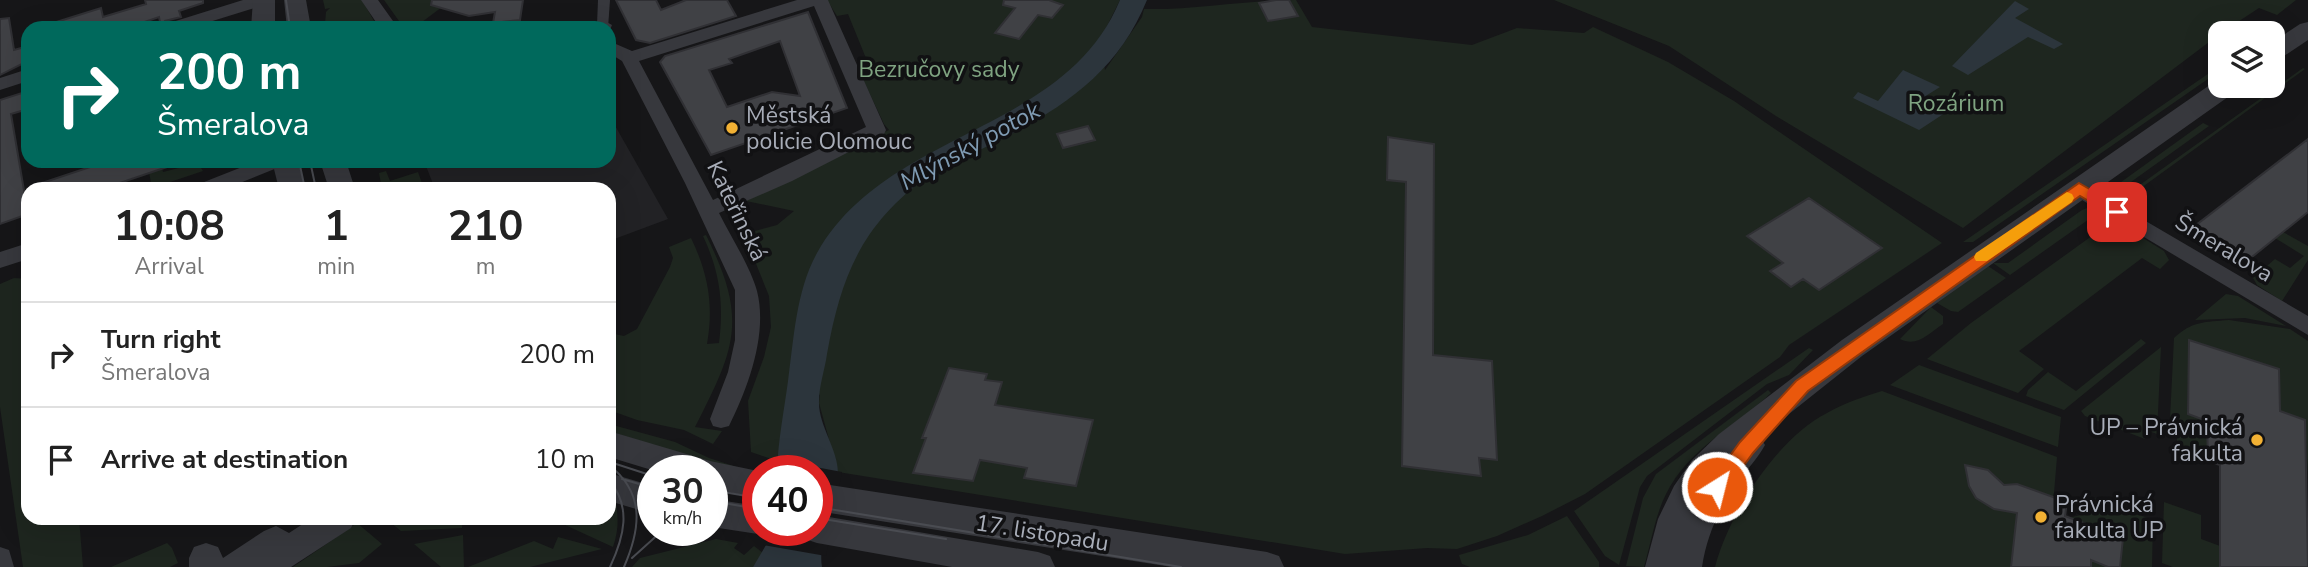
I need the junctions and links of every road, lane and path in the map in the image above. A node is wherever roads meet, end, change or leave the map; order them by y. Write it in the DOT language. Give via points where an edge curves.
graph roads {
  1 [pos="263,0"];
  2 [pos="295,0"];
  3 [pos="369,0"];
  4 [pos="604,0"];
  5 [pos="815,0"];
  6 [pos="820,0"];
  7 [pos="195,21"];
  8 [pos="263,21"];
  9 [pos="298,21"];
  10 [pos="384,21"];
  11 [pos="603,21"];
  12 [pos="2308,29"];
  13 [pos="2285,45"];
  14 [pos="616,50"];
  15 [pos="629,58"];
  16 [pos="21,77"];
  17 [pos="0,84"];
  18 [pos="2209,98"];
  19 [pos="258,168"];
  20 [pos="223,182"];
  21 [pos="2079,189"];
  22 [pos="708,210"];
  23 [pos="21,253"];
  24 [pos="0,260"];
  25 [pos="2308,327"];
  26 [pos="1802,386"];
  27 [pos="721,419"];
  28 [pos="616,446"];
  29 [pos="646,455"];
  30 [pos="616,489"];
  31 [pos="637,495"];
  32 [pos="833,506"];
  33 [pos="854,519"];
  34 [pos="296,525"];
  35 [pos="329,525"];
  36 [pos="344,525"];
  37 [pos="833,525"];
  38 [pos="0,558"];
  39 [pos="215,564"];
  40 [pos="1,567"];
  41 [pos="263,567"];
  42 [pos="279,567"];
  43 [pos="1033,567"];
  44 [pos="1267,567"];
  45 [pos="1662,567"];
  46 [pos="1685,567"];
  1 -- 7 [label="street"];
  1 -- 8 [label="street"];
  2 -- 9 [label="street"];
  3 -- 10 [label="street"];
  4 -- 11 [label="street"];
  5 -- 15 [label="street"];
  6 -- 22 [label="street" via="877,131"];
  12 -- 13 [label="street"];
  14 -- 15 [label="street"];
  15 -- 22 [label="street, Kateřinská"];
  16 -- 17 [label="street"];
  18 -- 21 [label="street"];
  19 -- 20 [label="street"];
  21 -- 25 [label="street, Šmeralova"];
  21 -- 26 [label="street"];
  22 -- 27 [label="street, Kateřinská" via="738,269 748,303 741,370"];
  23 -- 24 [label="street"];
  26 -- 45 [label="street" via="1730,443 1698,477 1674,519"];
  26 -- 46 [label="street" via="1717,487 1693,534"];
  28 -- 29 [label="street"];
  30 -- 31 [label="street"];
  32 -- 33 [label="street, 17. listopadu"];
  33 -- 37 [label="street, 17. listopadu"];
  33 -- 43 [label="street, 17. listopadu"];
  33 -- 44 [label="street, 17. listopadu"];
  34 -- 39 [label="street"];
  35 -- 41 [label="street"];
  36 -- 42 [label="street"];
  38 -- 40 [label="street"];
}
